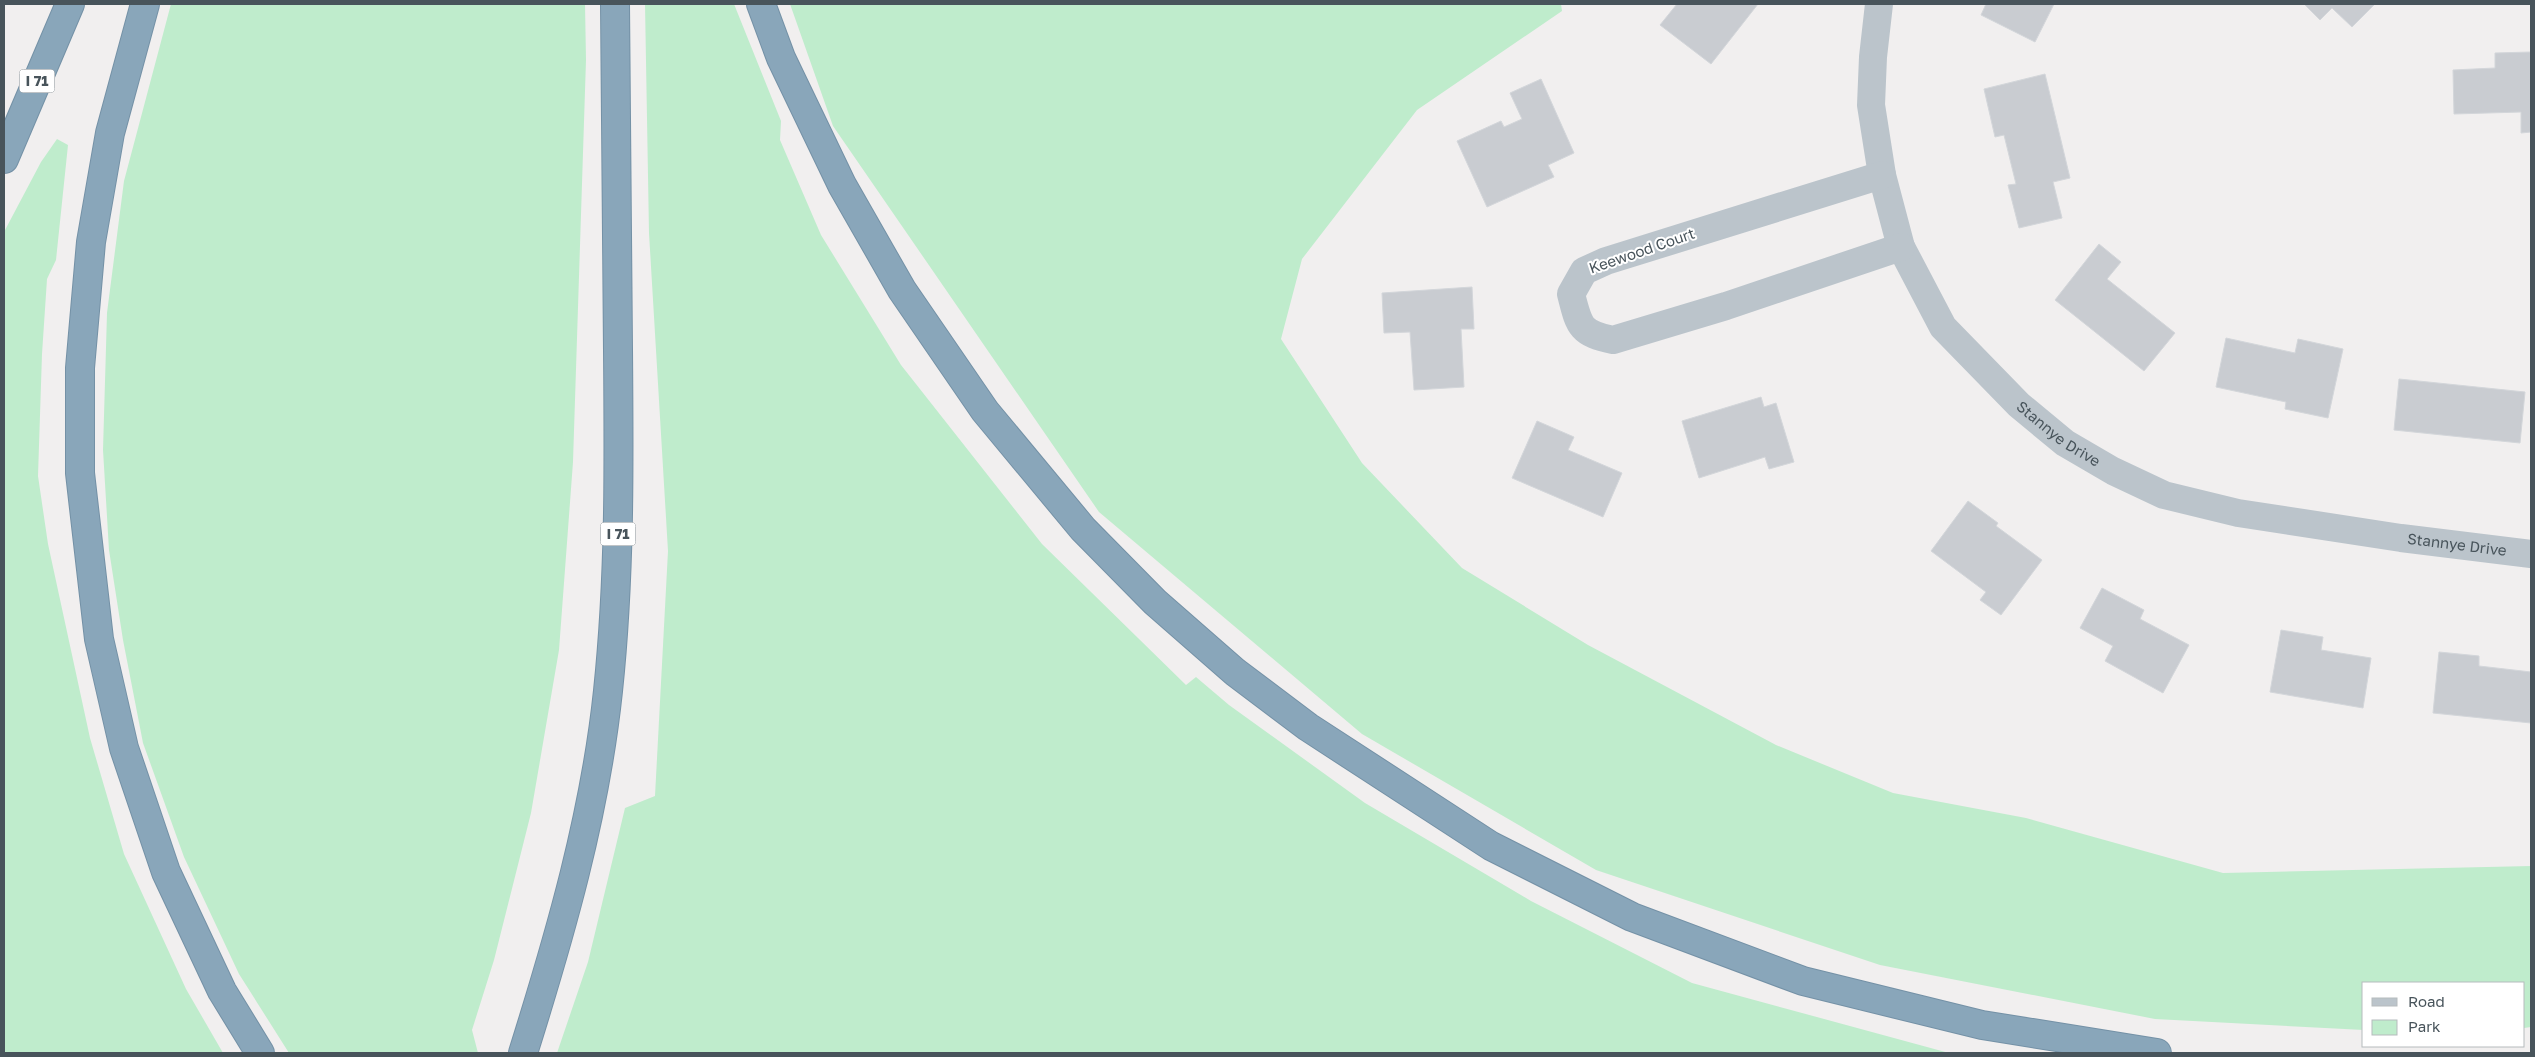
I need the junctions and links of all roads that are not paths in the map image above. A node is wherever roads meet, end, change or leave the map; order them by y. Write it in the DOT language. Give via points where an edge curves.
graph roads {
  1 [pos="70,4"];
  2 [pos="145,4"];
  3 [pos="616,4"];
  4 [pos="761,4"];
  5 [pos="1879,4"];
  6 [pos="4,159"];
  7 [pos="1882,175"];
  8 [pos="1902,247"];
  9 [pos="2531,554"];
  10 [pos="260,1053"];
  11 [pos="523,1053"];
  12 [pos="2157,1053"];
  1 -- 6 [label="highway, I 71"];
  2 -- 10 [label="highway" via="110,133 91,242 80,368 80,473 99,639 124,748 166,872 222,991"];
  3 -- 11 [label="highway, I 71" via="619,487 617,593 609,684 588,822 551,964"];
  4 -- 12 [label="highway" via="781,58 842,185 902,290 985,411 1084,529 1155,602 1242,678 1308,727 1491,846 1632,917 1821,986 1982,1025"];
  5 -- 7 [label="street, Stannye Drive" via="1872,105"];
  7 -- 8 [label="street, Stannye Drive"];
  7 -- 8 [label="street, Keewood Court" via="1726,222 1584,271 1571,294 1578,323 1594,336 1613,340"];
  8 -- 9 [label="street, Stannye Drive" via="1943,328 2019,405 2065,443 2113,471 2164,495 2238,513"];
}
